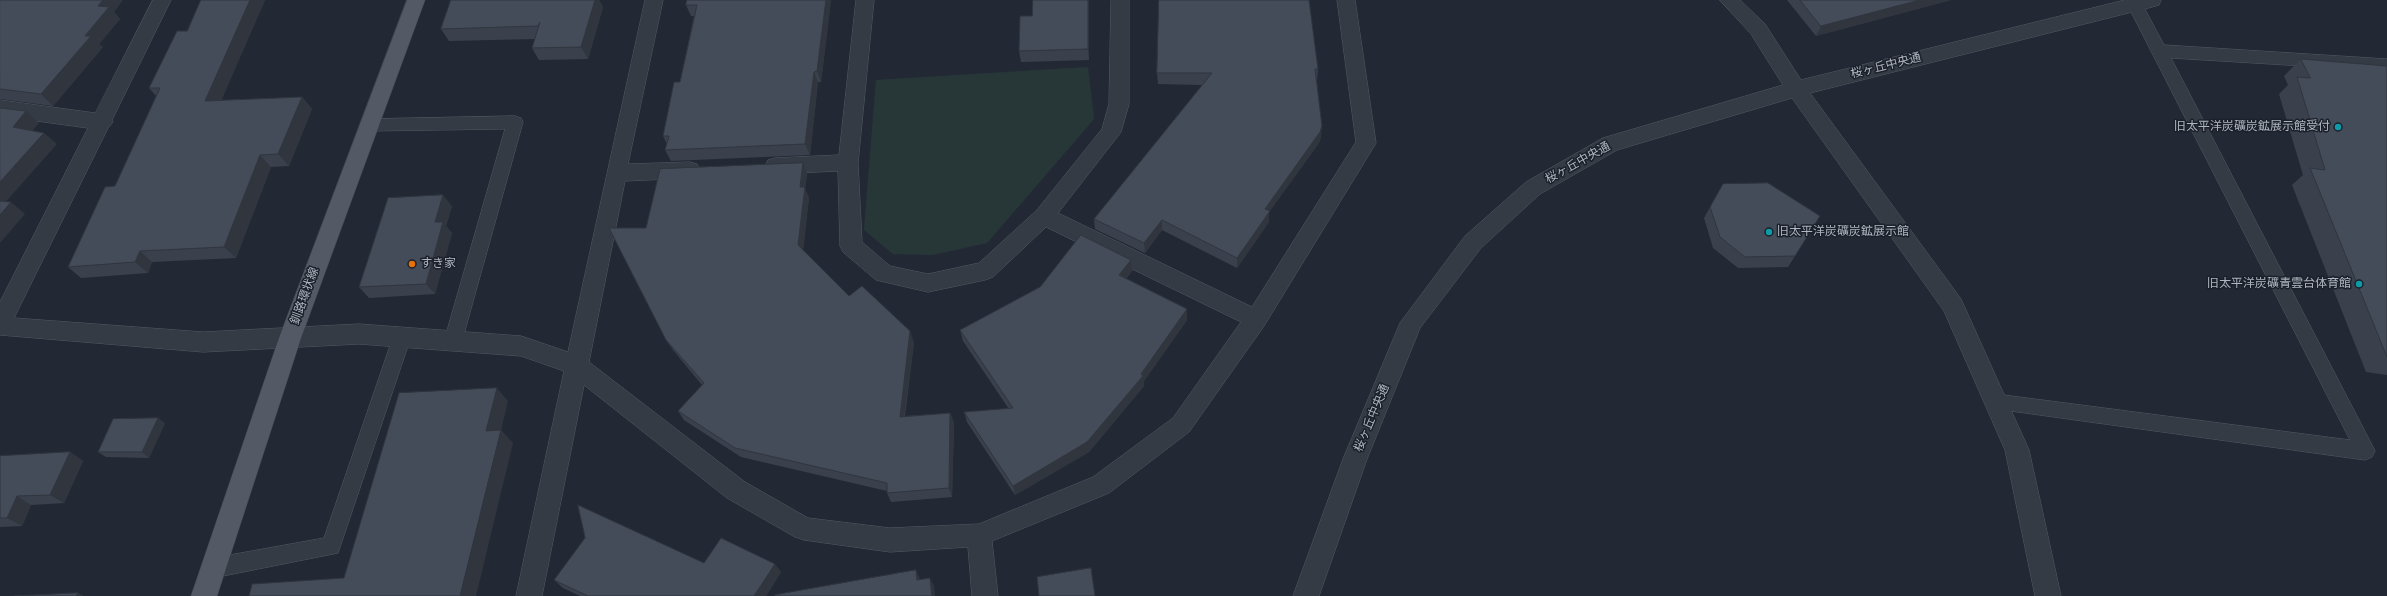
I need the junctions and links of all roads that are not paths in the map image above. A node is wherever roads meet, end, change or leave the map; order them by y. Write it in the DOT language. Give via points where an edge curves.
graph roads {
  1 [pos="162,0"];
  2 [pos="416,0"];
  3 [pos="654,0"];
  4 [pos="865,0"];
  5 [pos="1120,0"];
  6 [pos="1346,0"];
  7 [pos="1728,0"];
  8 [pos="2143,2"];
  9 [pos="2159,51"];
  10 [pos="2387,65"];
  11 [pos="1796,88"];
  12 [pos="0,108"];
  13 [pos="103,122"];
  14 [pos="368,125"];
  15 [pos="848,163"];
  16 [pos="755,167"];
  17 [pos="708,169"];
  18 [pos="616,173"];
  19 [pos="1044,216"];
  20 [pos="1256,319"];
  21 [pos="0,325"];
  22 [pos="402,337"];
  23 [pos="290,338"];
  24 [pos="453,341"];
  25 [pos="576,365"];
  26 [pos="1996,402"];
  27 [pos="979,535"];
  28 [pos="213,568"];
  29 [pos="204,596"];
  30 [pos="529,596"];
  31 [pos="985,596"];
  32 [pos="1306,596"];
  33 [pos="2048,596"];
  1 -- 13 [label="street"];
  2 -- 14 [label="main road, 釧路環状線"];
  3 -- 18 [label="street"];
  4 -- 15 [label="street"];
  5 -- 19 [label="street" via="1119,104 1111,132"];
  6 -- 20 [label="street" via="1366,143"];
  7 -- 11 [label="street" via="1758,29"];
  8 -- 9 [label="lane"];
  8 -- 11 [label="street, 桜ヶ丘中央通"];
  9 -- 10 [label="lane"];
  9 -- 26 [label="lane" via="2365,451"];
  11 -- 26 [label="street" via="1952,306"];
  11 -- 32 [label="street, 桜ヶ丘中央通" via="1610,144 1533,188 1473,242 1411,323 1355,458"];
  12 -- 13 [label="street"];
  13 -- 21 [label="street"];
  14 -- 23 [label="main road, 釧路環状線"];
  14 -- 24 [label="lane" via="515,122"];
  15 -- 16 [label="street"];
  15 -- 19 [label="street" via="851,246 884,274 928,283 984,271"];
  17 -- 18 [label="street"];
  18 -- 25 [label="street"];
  19 -- 20 [label="street"];
  20 -- 27 [label="street" via="1181,425 1102,486"];
  21 -- 23 [label="street" via="203,342"];
  22 -- 23 [label="street" via="359,334"];
  22 -- 24 [label="street"];
  22 -- 28 [label="lane" via="331,546"];
  23 -- 28 [label="main road, 釧路環状線"];
  24 -- 25 [label="street" via="521,346"];
  25 -- 27 [label="street" via="736,490 804,529 890,540"];
  25 -- 30 [label="street"];
  26 -- 33 [label="street" via="2017,450"];
  27 -- 31 [label="street"];
  28 -- 29 [label="main road, 釧路環状線"];
}
